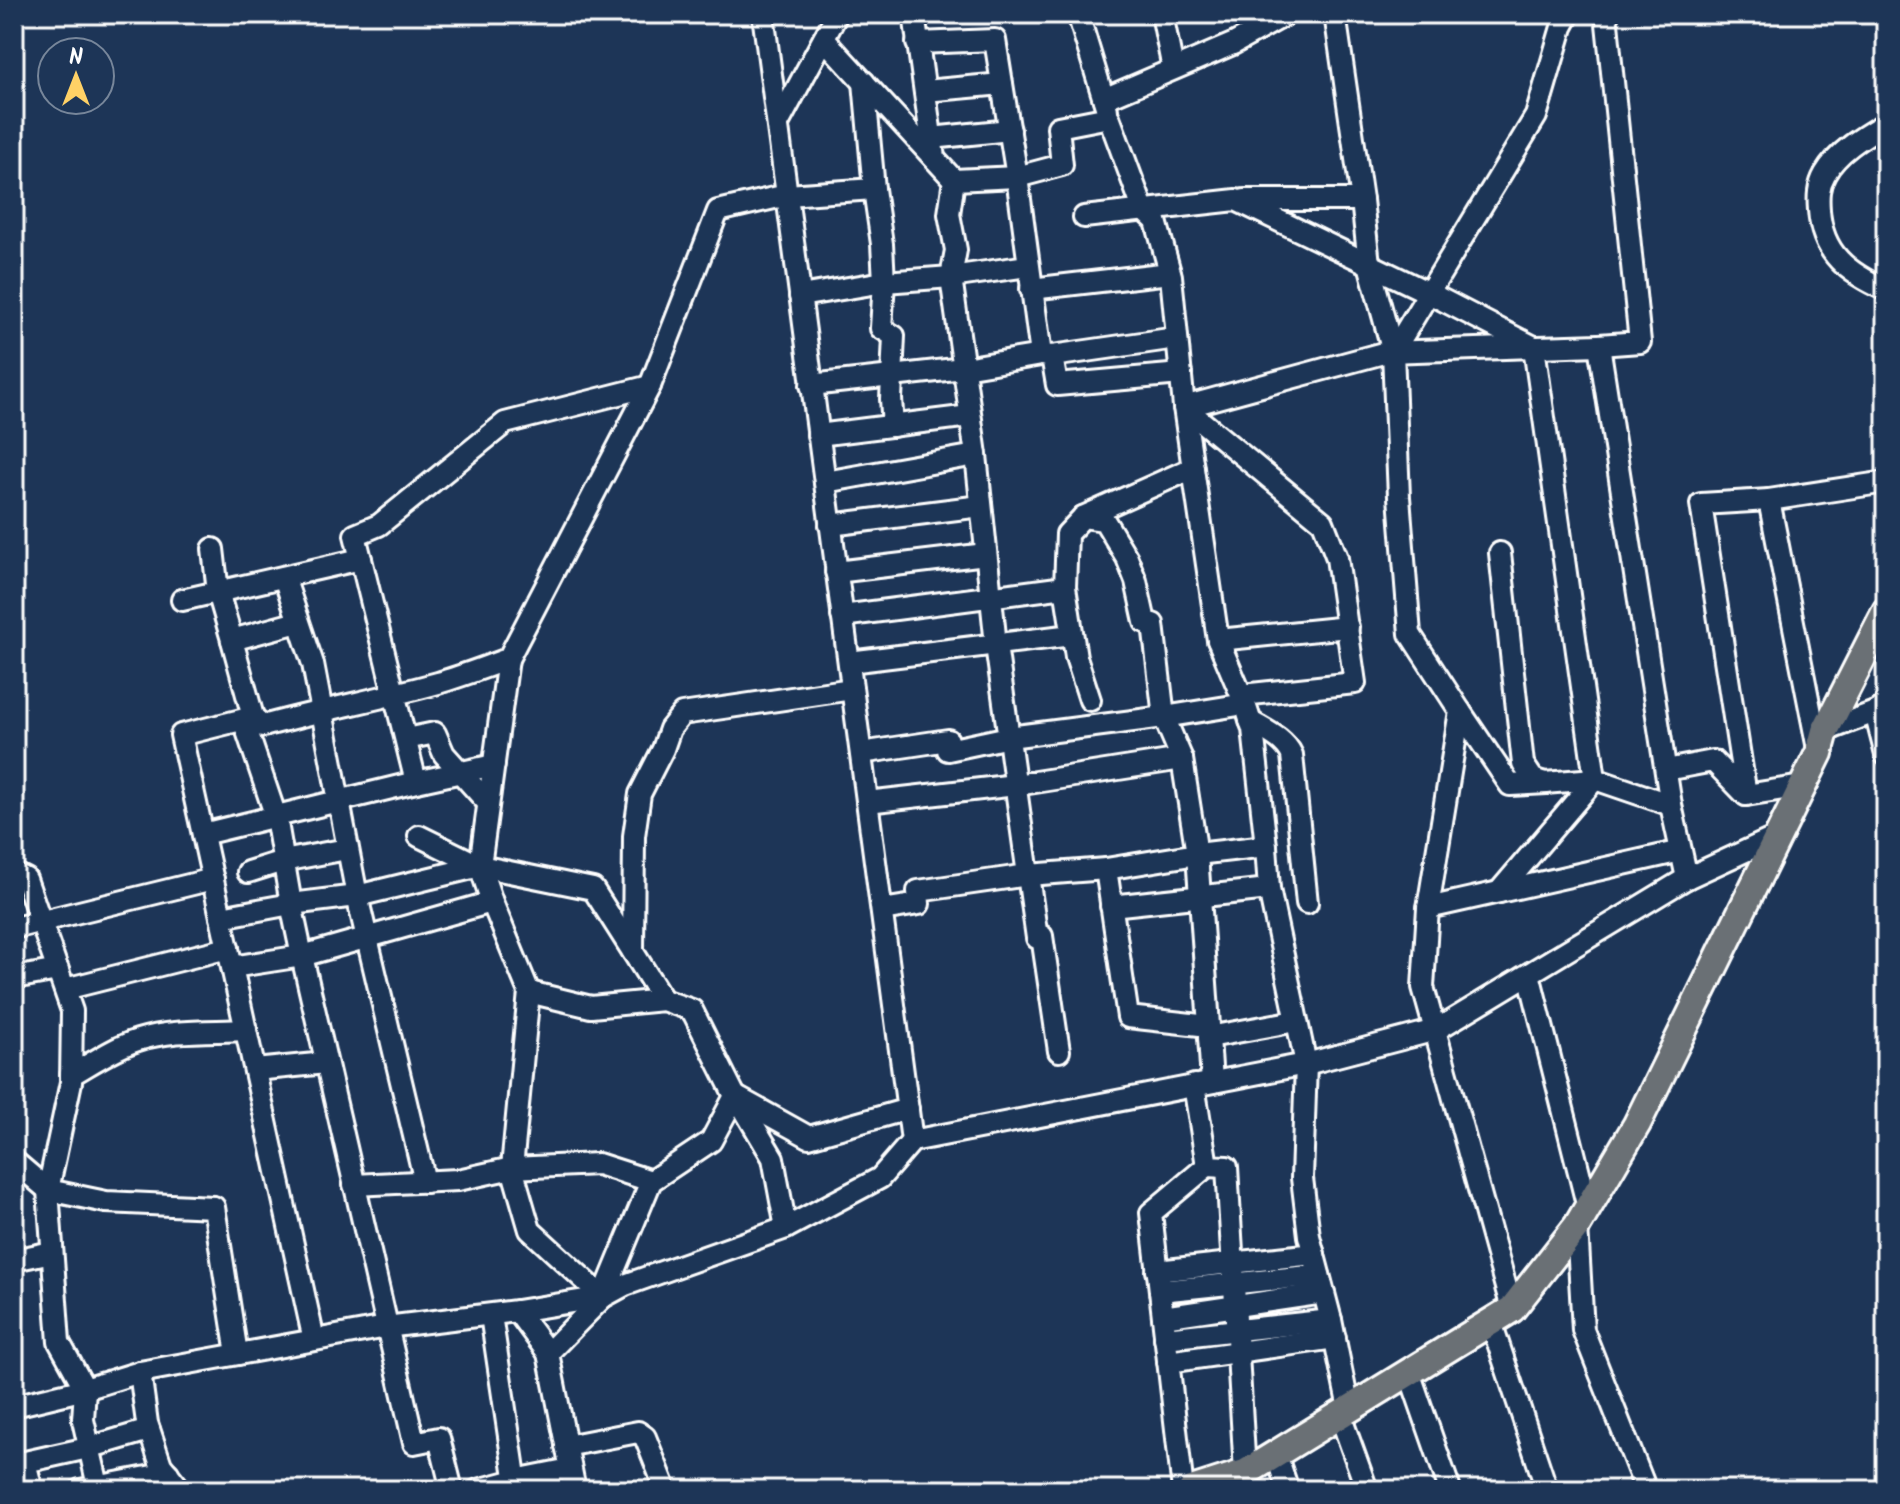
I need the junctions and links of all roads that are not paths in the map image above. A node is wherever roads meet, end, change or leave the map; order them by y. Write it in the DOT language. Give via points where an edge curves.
graph roads {
  1 [pos="763,14"];
  2 [pos="837,14"];
  3 [pos="914,14"];
  4 [pos="1078,14"];
  5 [pos="1162,14"];
  6 [pos="1287,14"];
  7 [pos="1335,14"];
  8 [pos="1569,14"];
  9 [pos="1606,14"];
  10 [pos="824,39"];
  11 [pos="917,43"];
  12 [pos="1173,69"];
  13 [pos="864,82"];
  14 [pos="1002,84"];
  15 [pos="925,91"];
  16 [pos="1107,108"];
  17 [pos="1886,123"];
  18 [pos="778,124"];
  19 [pos="1010,130"];
  20 [pos="933,148"];
  21 [pos="1017,177"];
  22 [pos="954,180"];
  23 [pos="874,189"];
  24 [pos="787,195"];
  25 [pos="1236,200"];
  26 [pos="1362,200"];
  27 [pos="1143,209"];
  28 [pos="1084,217"];
  29 [pos="1369,264"];
  30 [pos="1028,266"];
  31 [pos="1170,273"];
  32 [pos="951,277"];
  33 [pos="884,282"];
  34 [pos="1031,289"];
  35 [pos="1886,290"];
  36 [pos="1429,293"];
  37 [pos="800,296"];
  38 [pos="1176,338"];
  39 [pos="1599,345"];
  40 [pos="1534,347"];
  41 [pos="1393,352"];
  42 [pos="1047,356"];
  43 [pos="964,368"];
  44 [pos="1181,374"];
  45 [pos="892,376"];
  46 [pos="811,385"];
  47 [pos="650,386"];
  48 [pos="1184,407"];
  49 [pos="970,416"];
  50 [pos="893,426"];
  51 [pos="818,435"];
  52 [pos="976,455"];
  53 [pos="1193,468"];
  54 [pos="825,482"];
  55 [pos="1886,482"];
  56 [pos="1769,500"];
  57 [pos="981,506"];
  58 [pos="1083,517"];
  59 [pos="830,525"];
  60 [pos="213,549"];
  61 [pos="1500,553"];
  62 [pos="986,554"];
  63 [pos="361,559"];
  64 [pos="836,572"];
  65 [pos="284,577"];
  66 [pos="1065,587"];
  67 [pos="218,592"];
  68 [pos="990,596"];
  69 [pos="182,600"];
  70 [pos="1886,611"];
  71 [pos="842,616"];
  72 [pos="298,622"];
  73 [pos="1348,627"];
  74 [pos="1072,635"];
  75 [pos="232,640"];
  76 [pos="1218,640"];
  77 [pos="996,645"];
  78 [pos="508,659"];
  79 [pos="849,662"];
  80 [pos="852,689"];
  81 [pos="394,694"];
  82 [pos="1090,700"];
  83 [pos="1246,707"];
  84 [pos="1880,709"];
  85 [pos="321,710"];
  86 [pos="1460,711"];
  87 [pos="253,717"];
  88 [pos="1164,717"];
  89 [pos="1009,737"];
  90 [pos="406,739"];
  91 [pos="1822,742"];
  92 [pos="861,753"];
  93 [pos="1886,755"];
  94 [pos="1182,759"];
  95 [pos="494,765"];
  96 [pos="1666,770"];
  97 [pos="461,772"];
  98 [pos="1595,779"];
  99 [pos="416,782"];
  100 [pos="1016,785"];
  101 [pos="1802,786"];
  102 [pos="1746,795"];
  103 [pos="338,801"];
  104 [pos="867,802"];
  105 [pos="488,803"];
  106 [pos="1671,805"];
  107 [pos="276,817"];
  108 [pos="203,834"];
  109 [pos="419,836"];
  110 [pos="1778,836"];
  111 [pos="1266,846"];
  112 [pos="347,849"];
  113 [pos="1681,851"];
  114 [pos="1197,854"];
  115 [pos="283,861"];
  116 [pos="480,866"];
  117 [pos="1106,869"];
  118 [pos="248,872"];
  119 [pos="14,873"];
  120 [pos="1028,875"];
  121 [pos="1687,878"];
  122 [pos="213,879"];
  123 [pos="1269,889"];
  124 [pos="1499,892"];
  125 [pos="357,896"];
  126 [pos="1200,896"];
  127 [pos="492,902"];
  128 [pos="1307,903"];
  129 [pos="291,904"];
  130 [pos="1111,906"];
  131 [pos="1428,908"];
  132 [pos="882,910"];
  133 [pos="221,917"];
  134 [pos="41,921"];
  135 [pos="14,928"];
  136 [pos="366,938"];
  137 [pos="633,952"];
  138 [pos="302,956"];
  139 [pos="230,958"];
  140 [pos="1529,974"];
  141 [pos="14,978"];
  142 [pos="62,980"];
  143 [pos="529,992"];
  144 [pos="663,1000"];
  145 [pos="1296,1021"];
  146 [pos="246,1030"];
  147 [pos="1436,1030"];
  148 [pos="1209,1031"];
  149 [pos="1059,1051"];
  150 [pos="326,1063"];
  151 [pos="1306,1064"];
  152 [pos="255,1070"];
  153 [pos="71,1075"];
  154 [pos="1203,1083"];
  155 [pos="735,1096"];
  156 [pos="908,1109"];
  157 [pos="912,1141"];
  158 [pos="14,1161"];
  159 [pos="1207,1166"];
  160 [pos="512,1168"];
  161 [pos="651,1181"];
  162 [pos="425,1182"];
  163 [pos="354,1185"];
  164 [pos="48,1190"];
  165 [pos="1583,1217"];
  166 [pos="786,1228"];
  167 [pos="52,1252"];
  168 [pos="1314,1254"];
  169 [pos="14,1260"];
  170 [pos="1232,1262"];
  171 [pos="1159,1281"];
  172 [pos="1234,1284"];
  173 [pos="1322,1284"];
  174 [pos="603,1297"];
  175 [pos="1235,1307"];
  176 [pos="517,1311"];
  177 [pos="491,1315"];
  178 [pos="1502,1315"];
  179 [pos="1163,1317"];
  180 [pos="386,1327"];
  181 [pos="1333,1329"];
  182 [pos="1236,1330"];
  183 [pos="1165,1338"];
  184 [pos="314,1340"];
  185 [pos="548,1353"];
  186 [pos="1238,1353"];
  187 [pos="237,1354"];
  188 [pos="1168,1362"];
  189 [pos="140,1372"];
  190 [pos="1409,1372"];
  191 [pos="85,1389"];
  192 [pos="14,1406"];
  193 [pos="1344,1412"];
  194 [pos="149,1430"];
  195 [pos="566,1446"];
  196 [pos="88,1448"];
  197 [pos="1276,1454"];
  198 [pos="20,1460"];
  199 [pos="570,1469"];
  200 [pos="1245,1473"];
  201 [pos="171,1484"];
  202 [pos="516,1485"];
  203 [pos="89,1488"];
  204 [pos="1206,1488"];
  205 [pos="32,1490"];
  206 [pos="452,1490"];
  207 [pos="478,1490"];
  208 [pos="575,1490"];
  209 [pos="666,1490"];
  210 [pos="1183,1490"];
  211 [pos="1288,1490"];
  212 [pos="1367,1490"];
  213 [pos="1450,1490"];
  214 [pos="1547,1490"];
  215 [pos="1646,1490"];
  1 -- 18 [label="street"];
  2 -- 10 [label="street"];
  3 -- 11 [label="street"];
  4 -- 16 [label="street"];
  5 -- 12 [label="street"];
  6 -- 12 [label="street"];
  7 -- 26 [label="street"];
  8 -- 36 [label="street" via="1536,116"];
  9 -- 39 [label="street" via="1640,342"];
  10 -- 13 [label="street"];
  10 -- 18 [label="street"];
  11 -- 14 [label="street" via="995,40"];
  11 -- 15 [label="street"];
  12 -- 16 [label="street"];
  13 -- 20 [label="street"];
  13 -- 23 [label="street"];
  14 -- 15 [label="street"];
  14 -- 19 [label="street"];
  15 -- 20 [label="street"];
  16 -- 21 [label="street" via="1058,127 1062,165"];
  16 -- 27 [label="street"];
  17 -- 35 [label="street" via="1850,146 1818,189 1828,247 1866,281"];
  18 -- 24 [label="street"];
  19 -- 20 [label="street"];
  19 -- 21 [label="street"];
  20 -- 22 [label="street"];
  21 -- 22 [label="street"];
  21 -- 30 [label="street"];
  22 -- 32 [label="street" via="949,214 956,250"];
  23 -- 24 [label="street"];
  23 -- 33 [label="street"];
  24 -- 37 [label="street"];
  24 -- 47 [label="street" via="718,211"];
  25 -- 26 [label="street"];
  25 -- 27 [label="street"];
  25 -- 29 [label="street"];
  26 -- 29 [label="street"];
  27 -- 28 [label="street"];
  27 -- 31 [label="street" via="1156,221"];
  29 -- 36 [label="street"];
  29 -- 41 [label="street"];
  30 -- 32 [label="street"];
  30 -- 34 [label="street"];
  31 -- 34 [label="street"];
  31 -- 38 [label="street"];
  32 -- 33 [label="street"];
  32 -- 43 [label="street"];
  33 -- 37 [label="street"];
  33 -- 45 [label="street" via="881,328 894,336"];
  34 -- 42 [label="street"];
  36 -- 40 [label="street"];
  36 -- 41 [label="street"];
  37 -- 46 [label="street"];
  38 -- 42 [label="street"];
  38 -- 44 [label="street"];
  39 -- 40 [label="street"];
  39 -- 96 [label="street"];
  40 -- 41 [label="street"];
  40 -- 98 [label="street"];
  41 -- 48 [label="street"];
  41 -- 86 [label="street" via="1410,634"];
  42 -- 43 [label="street"];
  42 -- 44 [label="street" via="1057,385"];
  43 -- 45 [label="street"];
  43 -- 49 [label="street"];
  44 -- 48 [label="street"];
  45 -- 46 [label="street"];
  45 -- 50 [label="street"];
  46 -- 51 [label="street"];
  47 -- 63 [label="street" via="505,423 379,525 355,535"];
  47 -- 78 [label="street"];
  48 -- 53 [label="street"];
  48 -- 73 [label="street" via="1323,522 1337,558"];
  49 -- 50 [label="street"];
  49 -- 52 [label="street"];
  50 -- 51 [label="street"];
  51 -- 54 [label="street"];
  52 -- 54 [label="street"];
  52 -- 57 [label="street"];
  53 -- 58 [label="street"];
  53 -- 76 [label="street"];
  54 -- 59 [label="street"];
  55 -- 56 [label="street"];
  56 -- 91 [label="street"];
  56 -- 102 [label="street" via="1701,504"];
  57 -- 59 [label="street"];
  57 -- 62 [label="street"];
  58 -- 66 [label="street" via="1067,534"];
  58 -- 88 [label="street" via="1104,520 1127,558 1145,622 1153,624"];
  59 -- 64 [label="street"];
  60 -- 67 [label="street"];
  61 -- 98 [label="street" via="1523,764 1533,779 1544,783"];
  62 -- 64 [label="street"];
  62 -- 68 [label="street"];
  63 -- 65 [label="street"];
  63 -- 81 [label="street"];
  64 -- 71 [label="street"];
  65 -- 67 [label="street"];
  65 -- 72 [label="street"];
  66 -- 68 [label="street"];
  66 -- 74 [label="street"];
  67 -- 69 [label="street"];
  67 -- 75 [label="street"];
  68 -- 71 [label="street"];
  68 -- 77 [label="street"];
  70 -- 91 [label="main road"];
  71 -- 79 [label="street"];
  72 -- 75 [label="street"];
  72 -- 85 [label="street"];
  73 -- 76 [label="street"];
  73 -- 83 [label="street" via="1355,683"];
  74 -- 77 [label="street"];
  74 -- 82 [label="street"];
  75 -- 87 [label="street"];
  76 -- 83 [label="street"];
  77 -- 79 [label="street"];
  77 -- 89 [label="street"];
  78 -- 81 [label="street"];
  78 -- 95 [label="street"];
  79 -- 80 [label="street"];
  80 -- 92 [label="street"];
  80 -- 137 [label="street" via="682,714 640,794 634,836"];
  81 -- 85 [label="street"];
  81 -- 90 [label="street"];
  83 -- 88 [label="street"];
  83 -- 111 [label="street"];
  83 -- 128 [label="street" via="1292,755"];
  84 -- 91 [label="street"];
  84 -- 93 [label="street"];
  85 -- 87 [label="street" via="263,726"];
  85 -- 103 [label="street"];
  86 -- 98 [label="street" via="1510,785"];
  86 -- 131 [label="street"];
  87 -- 107 [label="street" via="246,728"];
  87 -- 108 [label="street" via="181,735"];
  88 -- 89 [label="street"];
  88 -- 94 [label="street"];
  89 -- 92 [label="street" via="948,750 948,740"];
  89 -- 100 [label="street"];
  90 -- 97 [label="street" via="435,733 444,754"];
  90 -- 99 [label="street"];
  91 -- 101 [label="main road"];
  92 -- 104 [label="street"];
  94 -- 100 [label="street"];
  94 -- 114 [label="street"];
  95 -- 97 [label="street"];
  95 -- 105 [label="street"];
  96 -- 102 [label="street" via="1713,761"];
  96 -- 106 [label="street"];
  97 -- 99 [label="street"];
  97 -- 105 [label="street"];
  98 -- 106 [label="street"];
  98 -- 124 [label="street"];
  99 -- 103 [label="street"];
  100 -- 104 [label="street"];
  100 -- 120 [label="street"];
  101 -- 102 [label="street"];
  101 -- 110 [label="main road"];
  103 -- 107 [label="street"];
  103 -- 112 [label="street"];
  104 -- 132 [label="street"];
  105 -- 116 [label="street"];
  106 -- 113 [label="street"];
  107 -- 108 [label="street"];
  107 -- 115 [label="street"];
  108 -- 122 [label="street"];
  109 -- 116 [label="street"];
  110 -- 121 [label="street"];
  110 -- 165 [label="main road" via="1637,1124"];
  111 -- 114 [label="street"];
  111 -- 123 [label="street"];
  112 -- 115 [label="street"];
  112 -- 125 [label="street"];
  113 -- 121 [label="street"];
  113 -- 124 [label="street"];
  114 -- 117 [label="street"];
  114 -- 126 [label="street"];
  115 -- 118 [label="street"];
  115 -- 129 [label="street"];
  116 -- 125 [label="street"];
  116 -- 127 [label="street"];
  116 -- 137 [label="street" via="593,889"];
  117 -- 120 [label="street"];
  117 -- 130 [label="street"];
  119 -- 134 [label="street" via="26,879"];
  120 -- 132 [label="street" via="918,891 919,904"];
  120 -- 149 [label="street"];
  121 -- 140 [label="street"];
  122 -- 133 [label="street"];
  122 -- 134 [label="street"];
  123 -- 126 [label="street"];
  123 -- 145 [label="street"];
  124 -- 131 [label="street"];
  125 -- 129 [label="street"];
  125 -- 136 [label="street"];
  126 -- 130 [label="street"];
  126 -- 148 [label="street"];
  127 -- 136 [label="street"];
  127 -- 143 [label="street"];
  129 -- 133 [label="street"];
  129 -- 138 [label="street"];
  130 -- 148 [label="street" via="1128,1017"];
  131 -- 147 [label="street" via="1423,987"];
  132 -- 156 [label="street"];
  133 -- 139 [label="street"];
  134 -- 135 [label="street"];
  134 -- 142 [label="street"];
  136 -- 138 [label="street"];
  136 -- 162 [label="street"];
  137 -- 144 [label="street"];
  138 -- 139 [label="street"];
  138 -- 150 [label="street"];
  139 -- 142 [label="street"];
  139 -- 146 [label="street"];
  140 -- 147 [label="street"];
  140 -- 165 [label="street"];
  141 -- 142 [label="street"];
  142 -- 153 [label="street" via="72,1011"];
  143 -- 144 [label="street" via="591,1007"];
  143 -- 160 [label="street"];
  144 -- 155 [label="street" via="692,1010"];
  145 -- 148 [label="street"];
  145 -- 151 [label="street"];
  146 -- 152 [label="street"];
  146 -- 153 [label="street" via="141,1039"];
  147 -- 151 [label="street"];
  147 -- 178 [label="street"];
  148 -- 154 [label="street"];
  150 -- 152 [label="street"];
  150 -- 163 [label="street"];
  151 -- 154 [label="street"];
  151 -- 168 [label="street" via="1302,1178"];
  152 -- 184 [label="street"];
  153 -- 164 [label="street"];
  154 -- 157 [label="street"];
  154 -- 159 [label="street"];
  155 -- 156 [label="street" via="809,1137"];
  155 -- 161 [label="street" via="711,1141"];
  155 -- 166 [label="street" via="773,1158"];
  156 -- 157 [label="street"];
  157 -- 166 [label="street" via="880,1178"];
  158 -- 164 [label="street"];
  159 -- 170 [label="street" via="1227,1167"];
  159 -- 171 [label="street" via="1151,1213"];
  160 -- 161 [label="street" via="598,1164"];
  160 -- 162 [label="street"];
  160 -- 174 [label="street" via="530,1230"];
  161 -- 174 [label="street"];
  162 -- 163 [label="street"];
  163 -- 180 [label="street"];
  164 -- 167 [label="street"];
  164 -- 187 [label="street" via="106,1202 214,1207"];
  165 -- 178 [label="main road"];
  165 -- 215 [label="street" via="1583,1330"];
  166 -- 174 [label="street"];
  167 -- 169 [label="street"];
  167 -- 191 [label="street" via="59,1342"];
  168 -- 170 [label="street"];
  168 -- 173 [label="street"];
  170 -- 171 [label="street"];
  170 -- 172 [label="street"];
  171 -- 172 [label="street"];
  171 -- 179 [label="street"];
  172 -- 173 [label="street"];
  172 -- 175 [label="street"];
  173 -- 175 [label="street"];
  173 -- 181 [label="street"];
  174 -- 176 [label="street"];
  174 -- 185 [label="street"];
  175 -- 179 [label="street"];
  175 -- 182 [label="street"];
  176 -- 177 [label="street"];
  176 -- 185 [label="street"];
  177 -- 180 [label="street"];
  177 -- 202 [label="street"];
  178 -- 190 [label="main road"];
  178 -- 214 [label="street"];
  179 -- 183 [label="street"];
  180 -- 184 [label="street"];
  180 -- 206 [label="street" via="414,1443 439,1438"];
  181 -- 182 [label="street"];
  181 -- 186 [label="street"];
  181 -- 193 [label="street"];
  182 -- 183 [label="street"];
  182 -- 186 [label="street"];
  183 -- 188 [label="street"];
  184 -- 187 [label="street"];
  185 -- 195 [label="street"];
  186 -- 188 [label="street"];
  186 -- 200 [label="street"];
  187 -- 189 [label="street"];
  188 -- 210 [label="street"];
  189 -- 191 [label="street"];
  189 -- 194 [label="street"];
  190 -- 193 [label="main road"];
  190 -- 213 [label="street"];
  191 -- 192 [label="street"];
  191 -- 196 [label="street"];
  193 -- 197 [label="main road"];
  193 -- 212 [label="street"];
  194 -- 196 [label="street"];
  194 -- 201 [label="street"];
  195 -- 199 [label="street"];
  195 -- 209 [label="street" via="638,1432 645,1437"];
  196 -- 198 [label="street"];
  196 -- 203 [label="street"];
  197 -- 200 [label="main road"];
  197 -- 211 [label="street"];
  198 -- 205 [label="street"];
  199 -- 202 [label="street"];
  199 -- 208 [label="street"];
  200 -- 204 [label="main road"];
  201 -- 203 [label="street"];
  202 -- 207 [label="street"];
}
